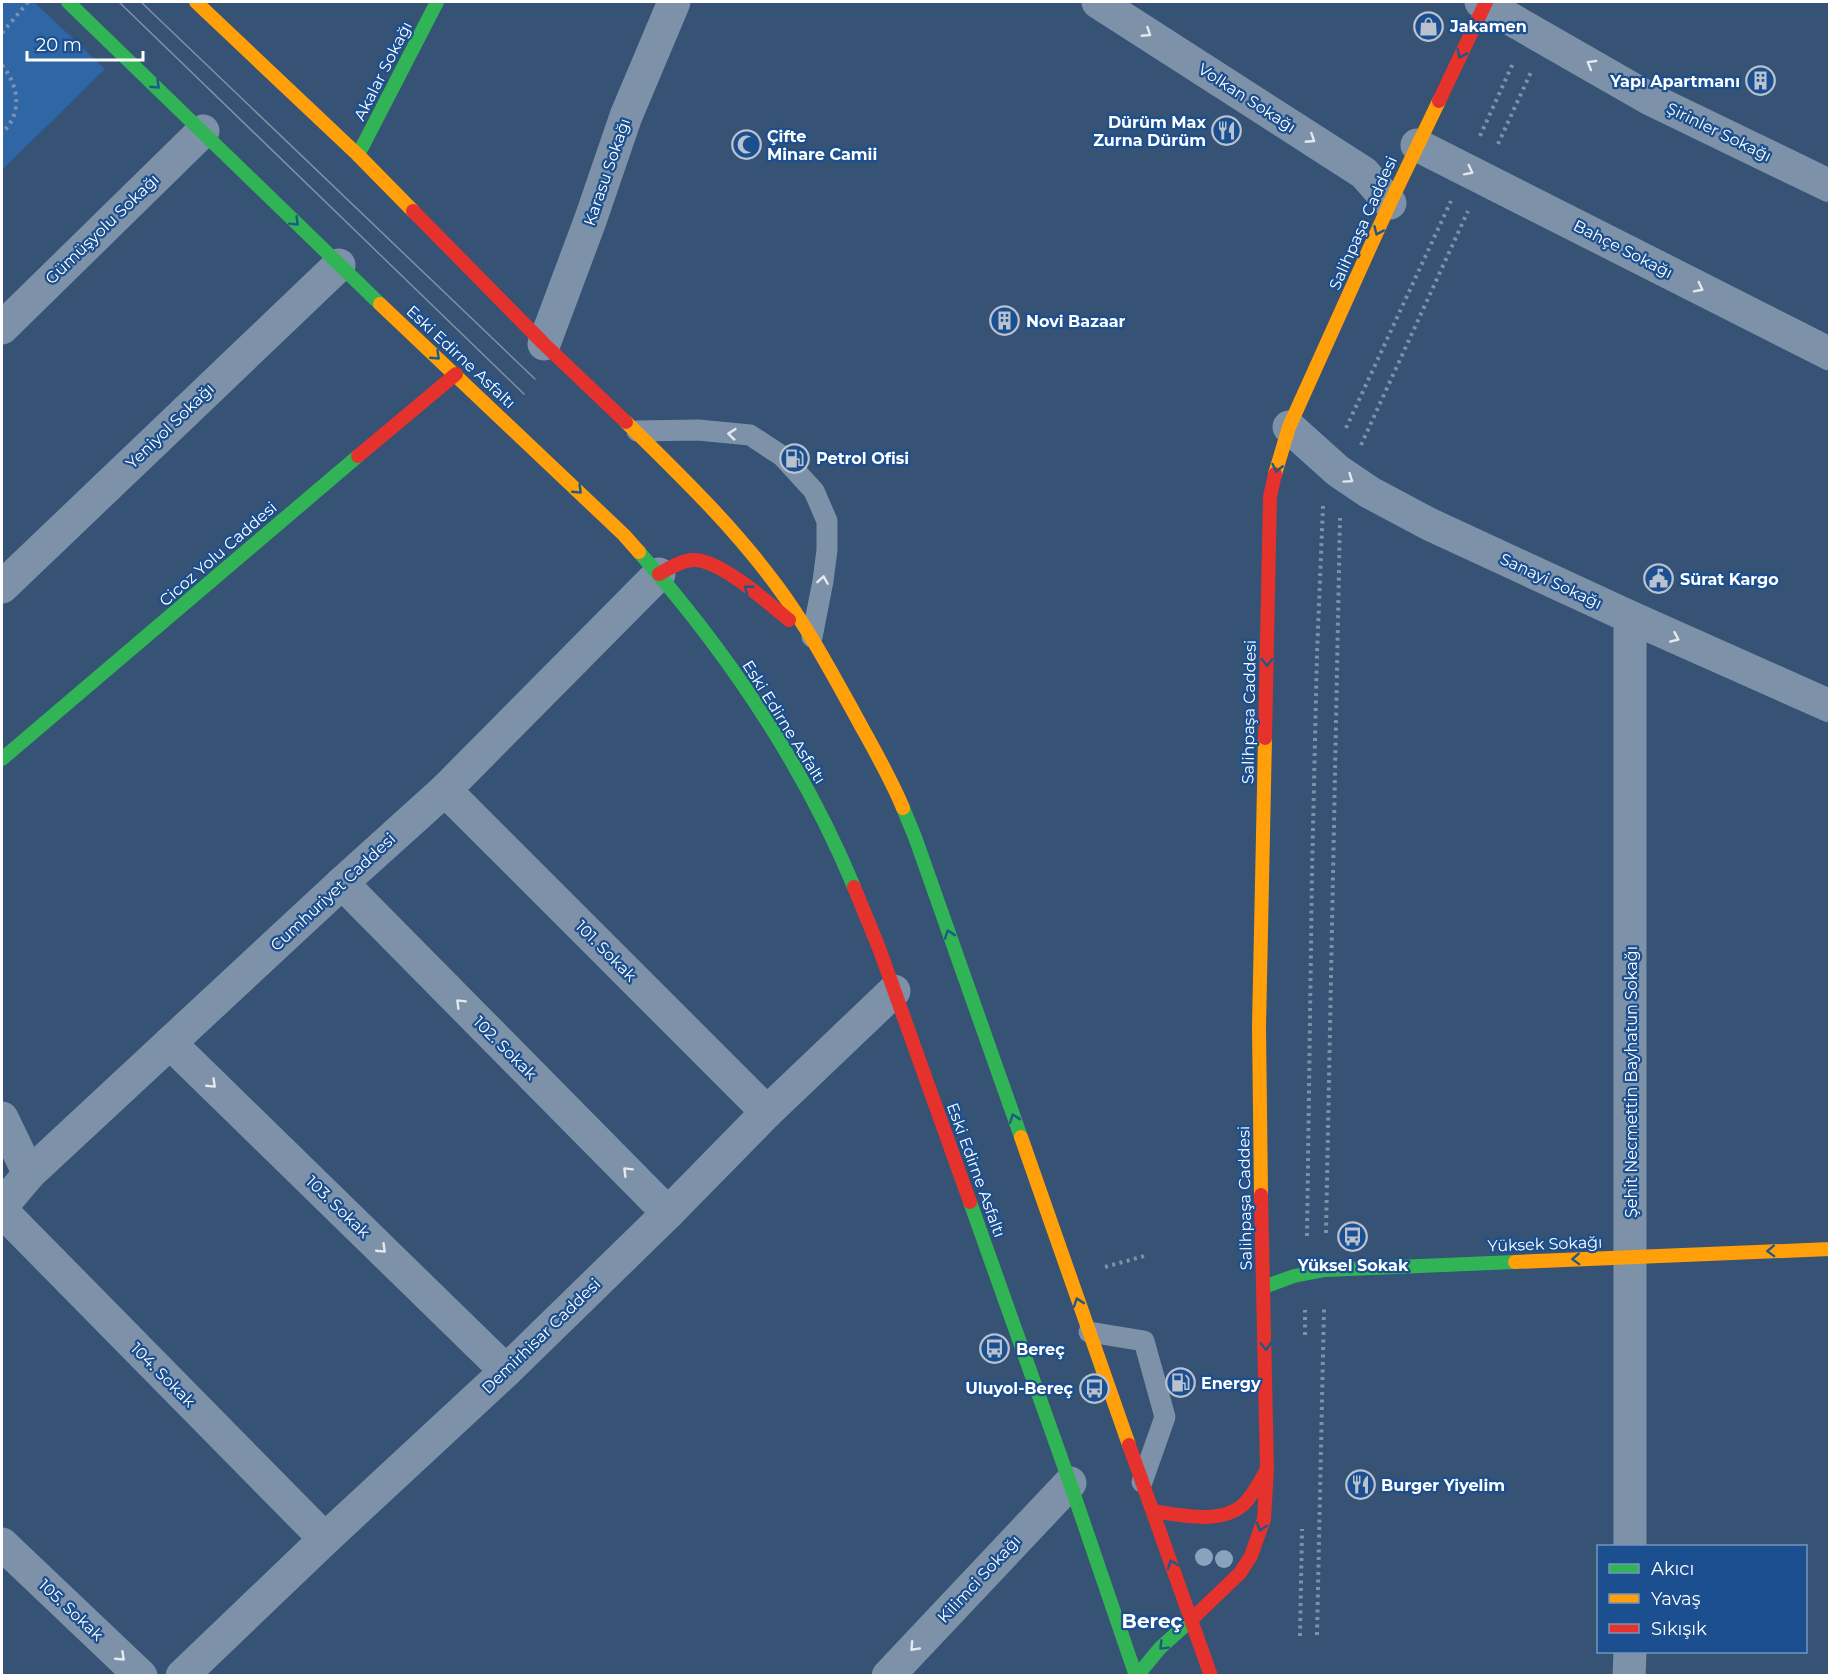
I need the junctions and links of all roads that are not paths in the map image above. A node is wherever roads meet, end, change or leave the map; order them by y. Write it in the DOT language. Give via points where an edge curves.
graph roads {
  1 [pos="68,2"];
  2 [pos="196,2"];
  3 [pos="437,2"];
  4 [pos="674,2"];
  5 [pos="1098,2"];
  6 [pos="1484,2"];
  7 [pos="203,131"];
  8 [pos="1417,145"];
  9 [pos="358,155"];
  10 [pos="1830,186"];
  11 [pos="1390,203"];
  12 [pos="339,265"];
  13 [pos="2,328"];
  14 [pos="544,344"];
  15 [pos="1830,354"];
  16 [pos="456,374"];
  17 [pos="1289,427"];
  18 [pos="637,431"];
  19 [pos="659,574"];
  20 [pos="2,587"];
  21 [pos="1629,617"];
  22 [pos="812,637"];
  23 [pos="1830,706"];
  24 [pos="2,759"];
  25 [pos="445,790"];
  26 [pos="342,883"];
  27 [pos="894,991"];
  28 [pos="170,1043"];
  29 [pos="767,1112"];
  30 [pos="2,1118"];
  31 [pos="30,1174"];
  32 [pos="2,1206"];
  33 [pos="2,1211"];
  34 [pos="668,1213"];
  35 [pos="1830,1249"];
  36 [pos="1631,1257"];
  37 [pos="1264,1287"];
  38 [pos="1089,1332"];
  39 [pos="506,1371"];
  40 [pos="1266,1469"];
  41 [pos="1142,1482"];
  42 [pos="1070,1483"];
  43 [pos="1153,1511"];
  44 [pos="325,1539"];
  45 [pos="2,1544"];
  46 [pos="1630,1545"];
  47 [pos="1192,1619"];
  48 [pos="1630,1653"];
  49 [pos="141,1676"];
  50 [pos="182,1676"];
  51 [pos="888,1676"];
  52 [pos="1137,1676"];
  53 [pos="1211,1676"];
  54 [pos="1629,1676"];
  1 -- 7 [label="main road, Eski Edirne Asfaltı, one-way"];
  2 -- 9 [label="main road"];
  3 -- 9 [label="main road, Akalar Sokağı"];
  4 -- 14 [label="street, Karasu Sokağı" via="626,116"];
  5 -- 11 [label="street, Volkan Sokağı, one-way" via="1364,173"];
  6 -- 8 [label="main road, Salihpaşa Caddesi, one-way"];
  10 -- 6 [label="street, Şirinler Sokağı, one-way" via="1650,99"];
  7 -- 12 [label="main road, Eski Edirne Asfaltı, one-way"];
  7 -- 13 [label="street, Gümüşyolu Sokağı"];
  8 -- 11 [label="main road, Salihpaşa Caddesi"];
  8 -- 15 [label="street, Bahçe Sokağı, one-way"];
  9 -- 14 [label="main road"];
  11 -- 17 [label="main road, Salihpaşa Caddesi, one-way"];
  12 -- 16 [label="main road, Eski Edirne Asfaltı, one-way"];
  12 -- 20 [label="street, Yeniyol Sokağı"];
  14 -- 18 [label="main road"];
  16 -- 19 [label="main road, Eski Edirne Asfaltı, one-way" via="624,535"];
  16 -- 24 [label="main road, Cicoz Yolu Caddesi"];
  17 -- 21 [label="street, Sanayi Sokağı, one-way" via="1338,471 1369,492"];
  17 -- 37 [label="main road, Salihpaşa Caddesi, one-way" via="1270,497 1259,1027"];
  18 -- 22 [label="main road" via="738,539"];
  22 -- 18 [label="lane, one-way" via="827,550 827,520 814,491 782,456 750,435 698,430"];
  22 -- 19 [label="main road, one-way" via="711,563 695,560"];
  19 -- 25 [label="street, Cumhuriyet Caddesi"];
  19 -- 27 [label="main road, Eski Edirne Asfaltı" via="754,701 795,766 844,862"];
  21 -- 23 [label="street, Sanayi Sokağı, one-way"];
  21 -- 36 [label="street, Şehit Necmettin Bayhatun Sokağı"];
  38 -- 22 [label="main road, one-way" via="915,837 891,780"];
  25 -- 26 [label="street, Cumhuriyet Caddesi"];
  25 -- 29 [label="street, 101. Sokak"];
  26 -- 28 [label="street, Cumhuriyet Caddesi"];
  34 -- 26 [label="street, 102. Sokak, one-way"];
  27 -- 29 [label="street, Demirhisar Caddesi"];
  27 -- 42 [label="main road, Eski Edirne Asfaltı"];
  28 -- 31 [label="street, Cumhuriyet Caddesi"];
  28 -- 39 [label="street, 103. Sokak, one-way"];
  29 -- 34 [label="street, Demirhisar Caddesi"];
  30 -- 31 [label="street"];
  31 -- 32 [label="street, Cumhuriyet Caddesi"];
  33 -- 44 [label="street, 104. Sokak"];
  34 -- 39 [label="street, Demirhisar Caddesi"];
  35 -- 36 [label="main road, Yüksek Sokağı, one-way"];
  36 -- 37 [label="main road, Yüksek Sokağı, one-way" via="1325,1270 1282,1278"];
  36 -- 46 [label="street, Şehit Necmettin Bayhatun Sokağı"];
  37 -- 40 [label="main road, Salihpaşa Caddesi, one-way"];
  38 -- 41 [label="main road"];
  38 -- 41 [label="lane" via="1144,1341 1165,1417"];
  39 -- 44 [label="street, Demirhisar Caddesi"];
  40 -- 43 [label="main road" via="1249,1498 1226,1514"];
  40 -- 47 [label="main road, Salihpaşa Caddesi, one-way" via="1264,1519 1251,1556 1240,1573"];
  41 -- 43 [label="main road"];
  42 -- 51 [label="street, Kilimci Sokağı, one-way"];
  42 -- 52 [label="main road, Eski Edirne Asfaltı"];
  47 -- 43 [label="main road, one-way"];
  44 -- 50 [label="street, Demirhisar Caddesi"];
  45 -- 49 [label="street, 105. Sokak, one-way"];
  47 -- 52 [label="main road, Salihpaşa Caddesi, one-way"];
  47 -- 53 [label="main road"];
  48 -- 54 [label="street"];
}
